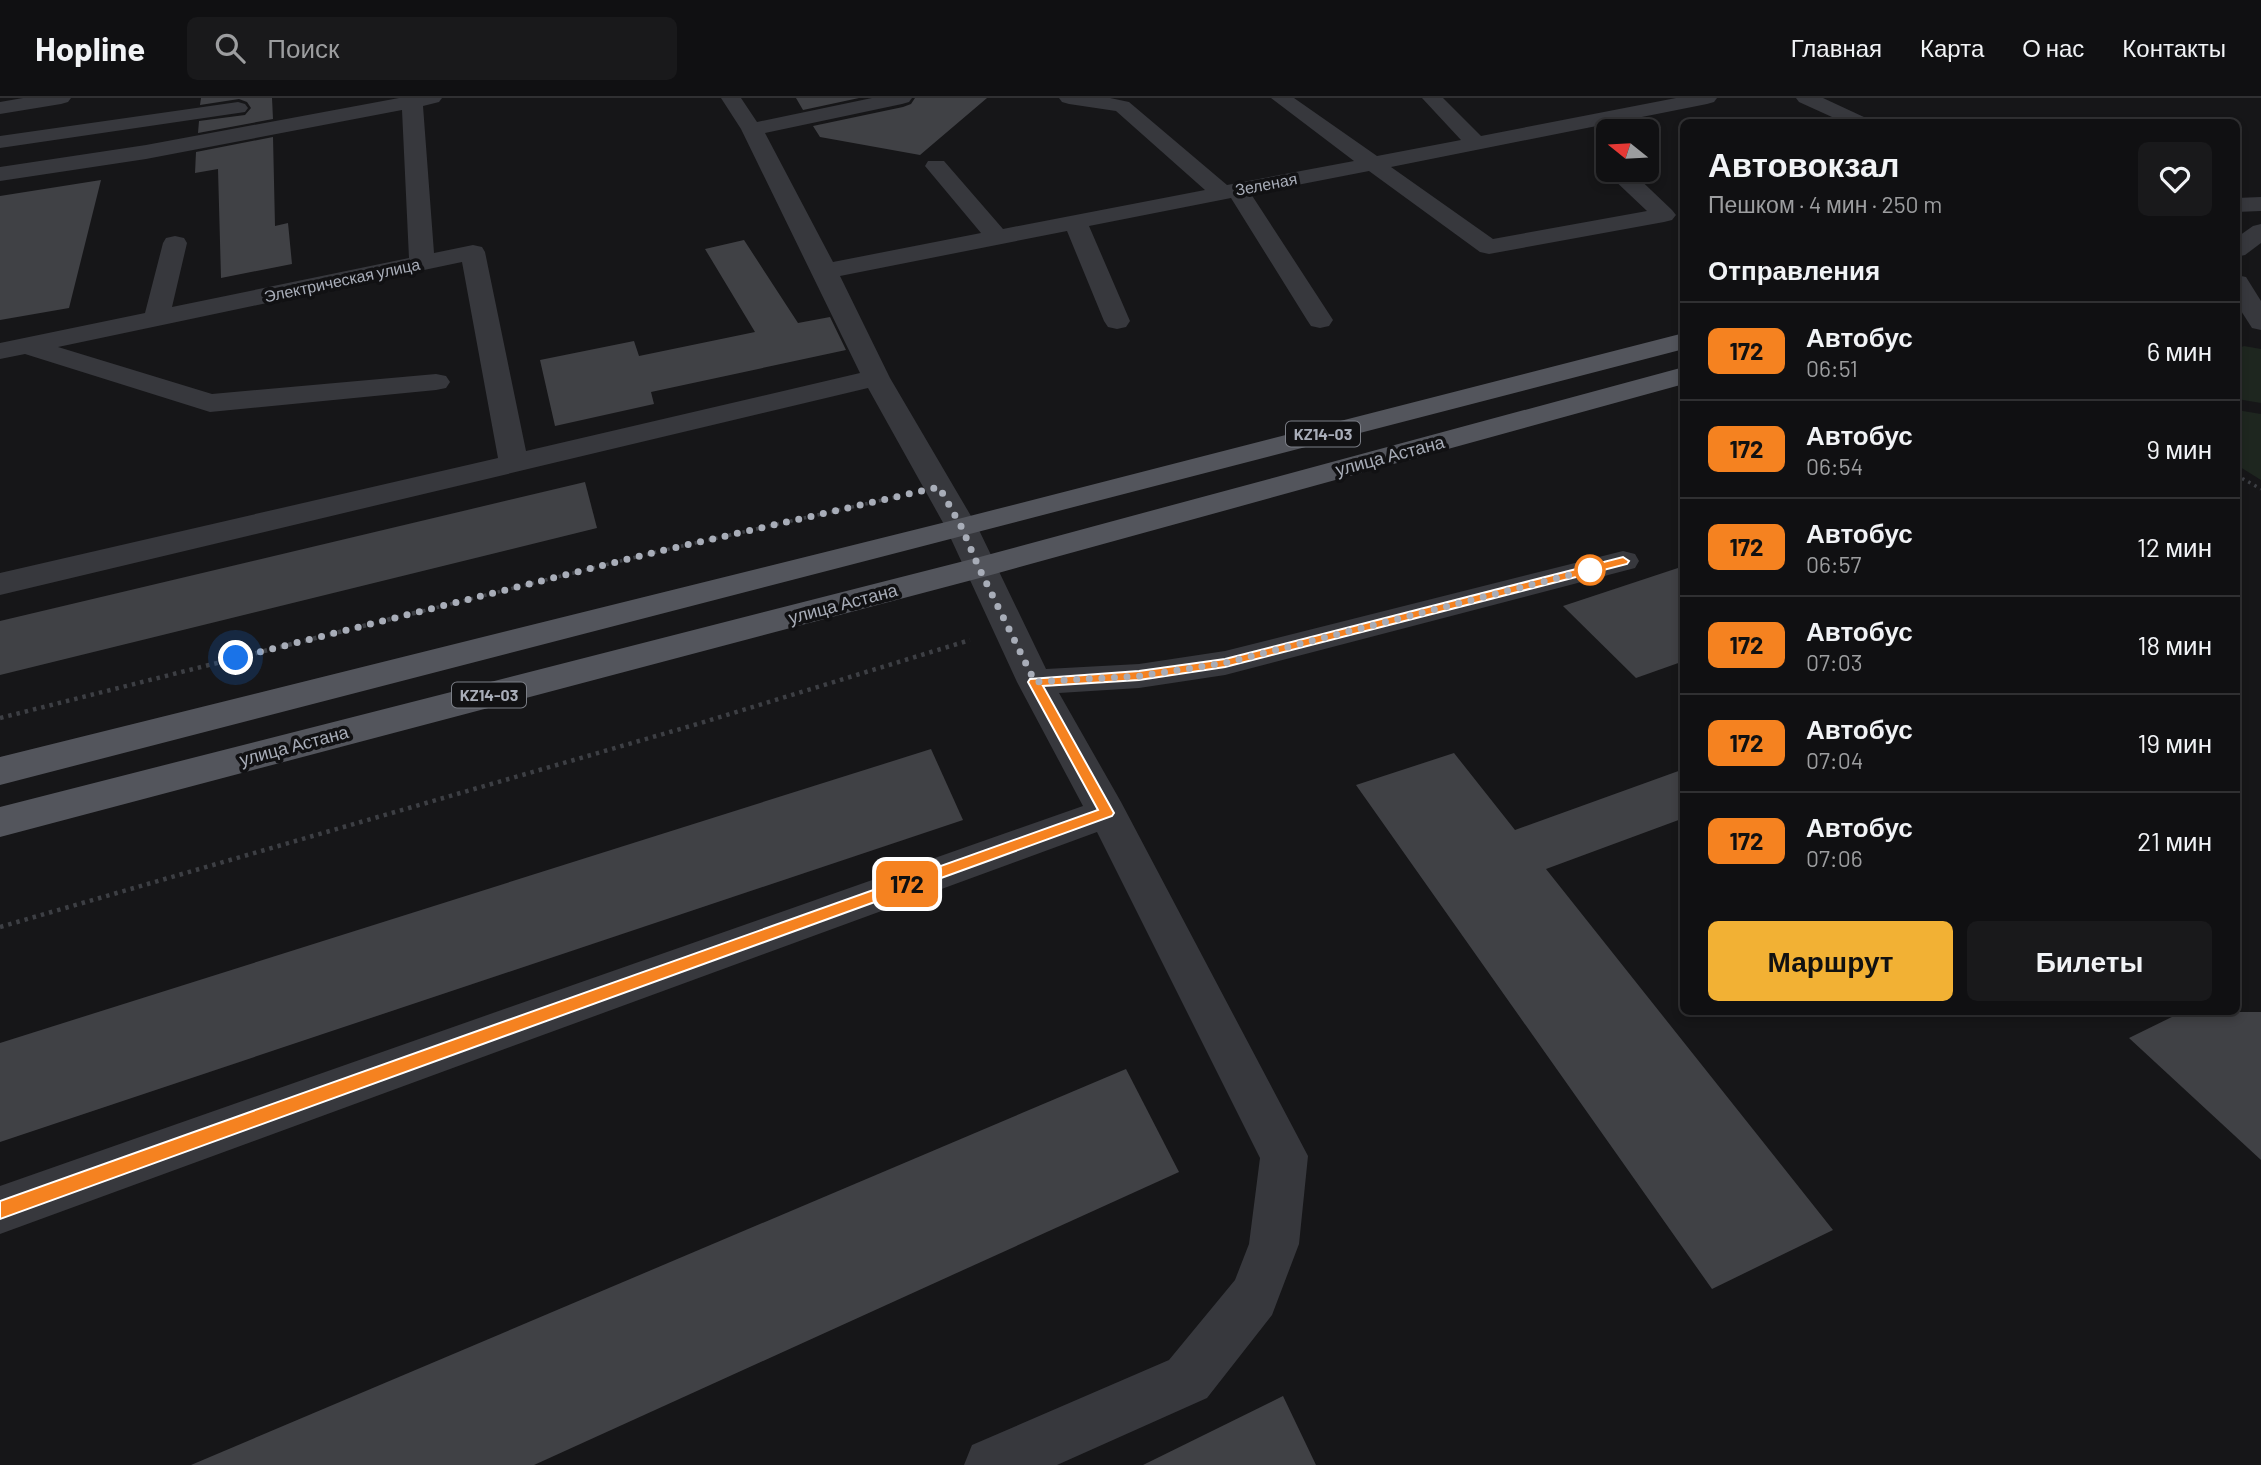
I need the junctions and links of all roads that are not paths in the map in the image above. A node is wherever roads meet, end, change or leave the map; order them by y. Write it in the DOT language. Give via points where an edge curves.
graph roads {
  1 [pos="61,98"];
  2 [pos="731,98"];
  3 [pos="902,98"];
  4 [pos="1069,98"];
  5 [pos="1281,98"];
  6 [pos="1432,98"];
  7 [pos="1707,98"];
  8 [pos="1806,98"];
  9 [pos="422,100"];
  10 [pos="260,104"];
  11 [pos="1587,104"];
  12 [pos="0,108"];
  13 [pos="1608,117"];
  14 [pos="1852,119"];
  15 [pos="1571,125"];
  16 [pos="752,129"];
  17 [pos="0,142"];
  18 [pos="1476,143"];
  19 [pos="1596,149"];
  20 [pos="1372,163"];
  21 [pos="936,166"];
  22 [pos="0,174"];
  23 [pos="1630,182"];
  24 [pos="1229,192"];
  25 [pos="2261,204"];
  26 [pos="2240,205"];
  27 [pos="1075,222"];
  28 [pos="2261,232"];
  29 [pos="998,237"];
  30 [pos="176,243"];
  31 [pos="2240,247"];
  32 [pos="422,263"];
  33 [pos="825,271"];
  34 [pos="2240,287"];
  35 [pos="156,318"];
  36 [pos="1320,320"];
  37 [pos="1117,321"];
  38 [pos="2240,322"];
  39 [pos="2261,322"];
  40 [pos="2261,328"];
  41 [pos="1680,342"];
  42 [pos="13,349"];
  43 [pos="1680,376"];
  44 [pos="876,378"];
  45 [pos="436,382"];
  46 [pos="514,465"];
  47 [pos="962,528"];
  48 [pos="1623,561"];
  49 [pos="979,568"];
  50 [pos="0,584"];
  51 [pos="1035,682"];
  52 [pos="0,771"];
  53 [pos="1107,813"];
  54 [pos="0,822"];
  55 [pos="0,1210"];
  56 [pos="1015,1460"];
  1 -- 12 [label="street"];
  2 -- 16 [label="street"];
  3 -- 16 [label="street"];
  4 -- 24 [label="street" via="1122,106"];
  5 -- 20 [label="street"];
  6 -- 18 [label="street"];
  7 -- 13 [label="street, Зеленая"];
  8 -- 14 [label="street"];
  9 -- 22 [label="street" via="146,152"];
  9 -- 32 [label="street"];
  10 -- 17 [label="street"];
  11 -- 13 [label="street"];
  13 -- 15 [label="street, Зеленая"];
  15 -- 18 [label="street, Зеленая"];
  15 -- 19 [label="street"];
  16 -- 33 [label="street"];
  18 -- 20 [label="street, Зеленая"];
  20 -- 23 [label="street" via="1489,247 1664,215"];
  20 -- 24 [label="street, Зеленая"];
  21 -- 29 [label="street"];
  24 -- 27 [label="street, Зеленая"];
  24 -- 36 [label="street"];
  25 -- 26 [label="street"];
  27 -- 29 [label="street, Зеленая"];
  27 -- 37 [label="street"];
  28 -- 31 [label="street"];
  29 -- 33 [label="street, Зеленая"];
  30 -- 35 [label="street"];
  32 -- 35 [label="street, Электрическая улица"];
  32 -- 46 [label="street, Электрическая улица" via="473,253"];
  33 -- 44 [label="street"];
  34 -- 39 [label="street"];
  35 -- 42 [label="street, Электрическая улица"];
  38 -- 40 [label="street"];
  41 -- 47 [label="main road, KZ14-03"];
  42 -- 45 [label="street" via="210,403"];
  43 -- 49 [label="main road, улица Астана / KZ14-03"];
  44 -- 46 [label="street"];
  44 -- 47 [label="street"];
  46 -- 50 [label="street"];
  47 -- 49 [label="street"];
  47 -- 52 [label="main road, KZ14-03"];
  48 -- 51 [label="street" via="1225,663 1139,676"];
  49 -- 51 [label="street"];
  49 -- 54 [label="main road, улица Астана / KZ14-03"];
  51 -- 53 [label="street"];
  53 -- 55 [label="street"];
  53 -- 56 [label="street" via="1284,1157 1274,1244 1254,1297 1188,1379"];
}
